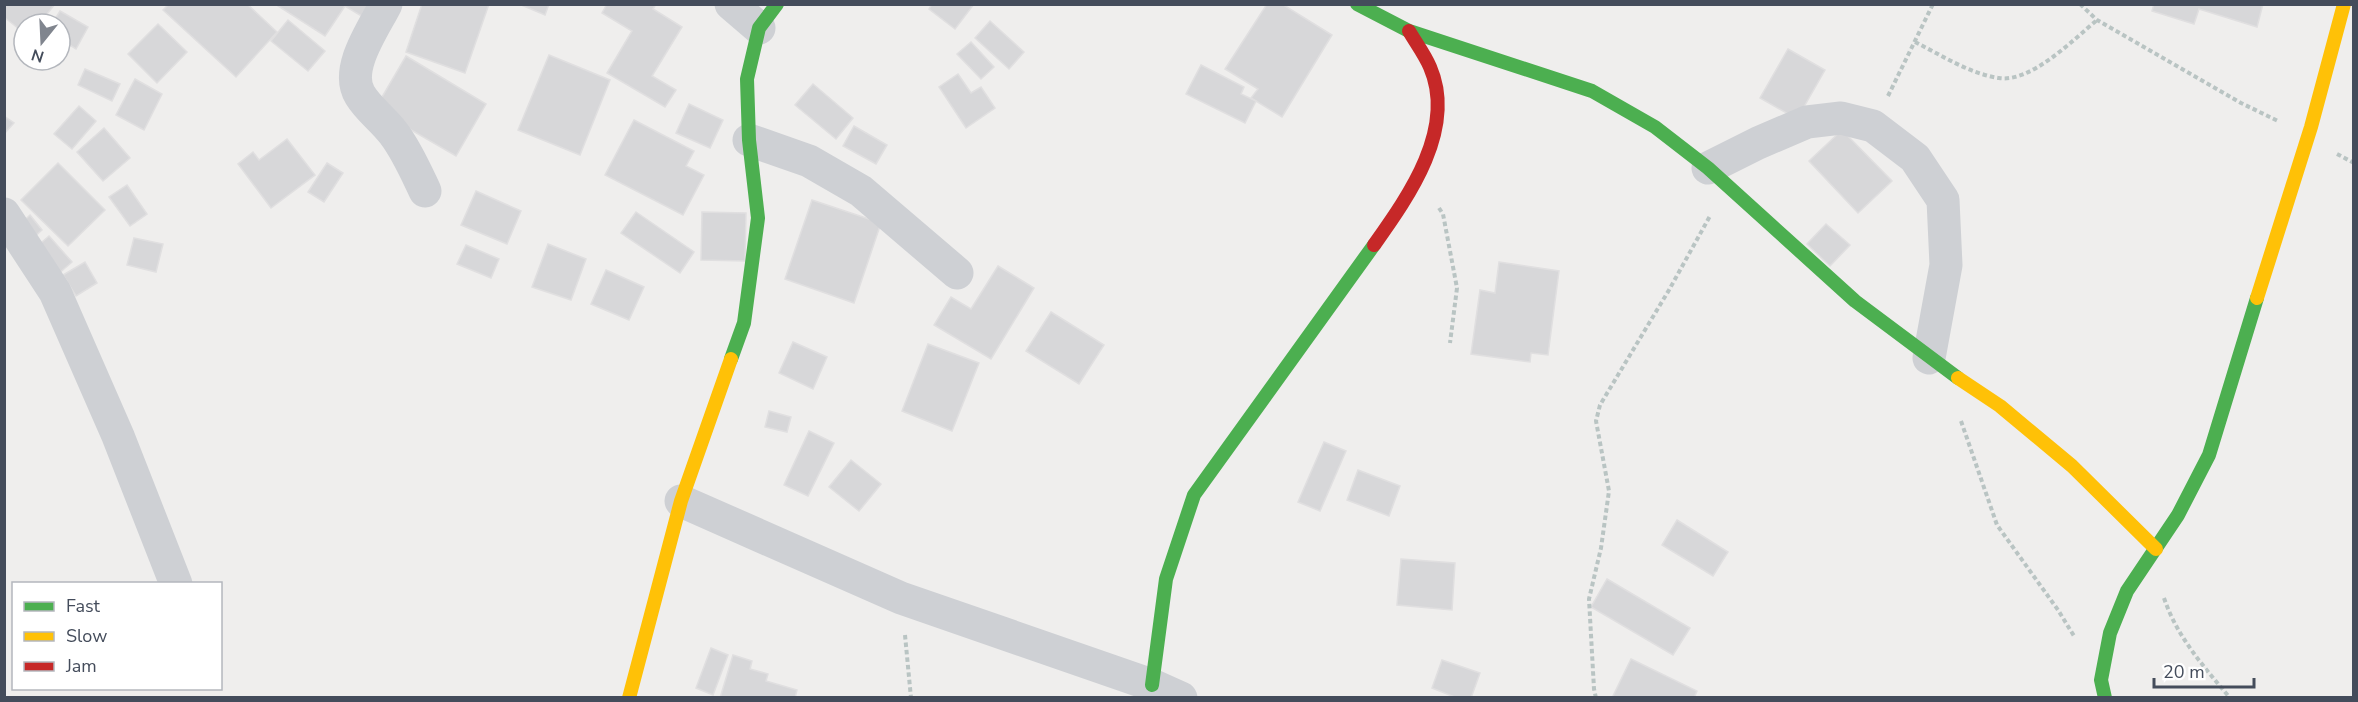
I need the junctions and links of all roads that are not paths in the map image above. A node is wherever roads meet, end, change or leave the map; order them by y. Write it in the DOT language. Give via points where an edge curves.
graph roads {
  1 [pos="386,4"];
  2 [pos="731,4"];
  3 [pos="1357,4"];
  4 [pos="2344,4"];
  5 [pos="768,16"];
  6 [pos="1408,31"];
  7 [pos="748,140"];
  8 [pos="1717,177"];
  9 [pos="426,191"];
  10 [pos="4,214"];
  11 [pos="957,273"];
  12 [pos="1929,358"];
  13 [pos="681,501"];
  14 [pos="2153,553"];
  15 [pos="175,582"];
  16 [pos="1152,685"];
  17 [pos="629,698"];
  18 [pos="1181,698"];
  19 [pos="2105,698"];
  1 -- 9 [label="street" via="359,55 358,93 393,132"];
  2 -- 5 [label="street"];
  3 -- 6 [label="street"];
  4 -- 14 [label="street" via="2309,135 2209,456"];
  5 -- 7 [label="street" via="747,79"];
  6 -- 8 [label="street" via="1592,91 1655,127"];
  6 -- 16 [label="street" via="1431,68 1439,107 1420,173 1390,222 1194,495 1166,579"];
  7 -- 11 [label="street" via="809,160 861,191"];
  7 -- 13 [label="street" via="758,218 744,323"];
  8 -- 12 [label="street" via="1855,302"];
  8 -- 12 [label="street" via="1758,143 1807,122 1841,118 1873,126 1915,158 1942,200 1946,265"];
  10 -- 15 [label="street" via="55,292 118,436"];
  12 -- 14 [label="street" via="2000,406 2072,466"];
  13 -- 16 [label="street" via="900,598"];
  13 -- 17 [label="street"];
  14 -- 19 [label="street" via="2127,591 2110,633 2101,680"];
  16 -- 18 [label="street"];
}
